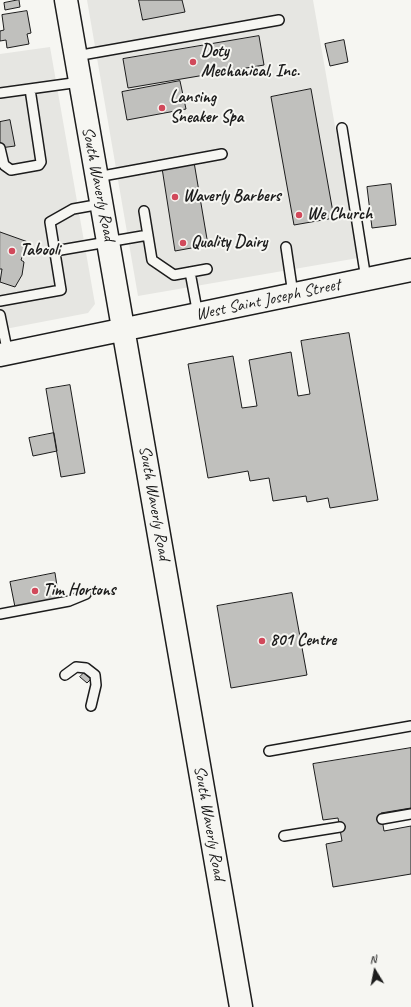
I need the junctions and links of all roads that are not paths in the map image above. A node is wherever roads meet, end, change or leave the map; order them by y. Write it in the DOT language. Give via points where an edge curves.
graph roads {
  1 [pos="66,0"];
  2 [pos="278,20"];
  3 [pos="76,56"];
  4 [pos="80,82"];
  5 [pos="30,89"];
  6 [pos="0,93"];
  7 [pos="342,128"];
  8 [pos="0,148"];
  9 [pos="222,154"];
  10 [pos="96,177"];
  11 [pos="101,204"];
  12 [pos="144,212"];
  13 [pos="148,235"];
  14 [pos="109,242"];
  15 [pos="286,247"];
  16 [pos="55,251"];
  17 [pos="207,269"];
  18 [pos="411,270"];
  19 [pos="190,272"];
  20 [pos="366,279"];
  21 [pos="293,294"];
  22 [pos="0,301"];
  23 [pos="0,315"];
  24 [pos="198,315"];
  25 [pos="125,330"];
  26 [pos="4,354"];
  27 [pos="86,594"];
  28 [pos="0,614"];
  29 [pos="65,675"];
  30 [pos="91,706"];
  31 [pos="411,726"];
  32 [pos="270,751"];
  33 [pos="411,814"];
  34 [pos="382,819"];
  35 [pos="340,827"];
  36 [pos="284,836"];
  37 [pos="241,1007"];
  1 -- 3 [label="main road, South Waverly Road"];
  2 -- 3 [label="lane"];
  3 -- 4 [label="main road, South Waverly Road"];
  4 -- 5 [label="lane"];
  4 -- 10 [label="main road, South Waverly Road"];
  5 -- 6 [label="lane"];
  5 -- 8 [label="lane" via="41,162 39,165 11,170 4,165"];
  7 -- 20 [label="lane"];
  9 -- 10 [label="lane"];
  10 -- 11 [label="main road, South Waverly Road"];
  11 -- 14 [label="main road, South Waverly Road"];
  11 -- 16 [label="lane" via="74,209 50,222"];
  12 -- 13 [label="lane"];
  13 -- 14 [label="lane"];
  13 -- 19 [label="lane" via="152,260 174,274"];
  14 -- 16 [label="lane"];
  14 -- 25 [label="main road, South Waverly Road"];
  15 -- 21 [label="lane"];
  16 -- 22 [label="lane" via="61,290"];
  17 -- 19 [label="lane"];
  18 -- 20 [label="main road, West Saint Joseph Street"];
  19 -- 24 [label="lane"];
  20 -- 21 [label="main road, West Saint Joseph Street"];
  21 -- 24 [label="main road, West Saint Joseph Street"];
  23 -- 26 [label="lane"];
  24 -- 25 [label="main road, West Saint Joseph Street"];
  25 -- 26 [label="main road, West Saint Joseph Street"];
  25 -- 37 [label="main road, South Waverly Road"];
  27 -- 28 [label="lane" via="70,601"];
  29 -- 30 [label="lane" via="76,667 86,668 95,674 96,685"];
  31 -- 32 [label="lane"];
  33 -- 34 [label="lane"];
  35 -- 36 [label="lane"];
}
